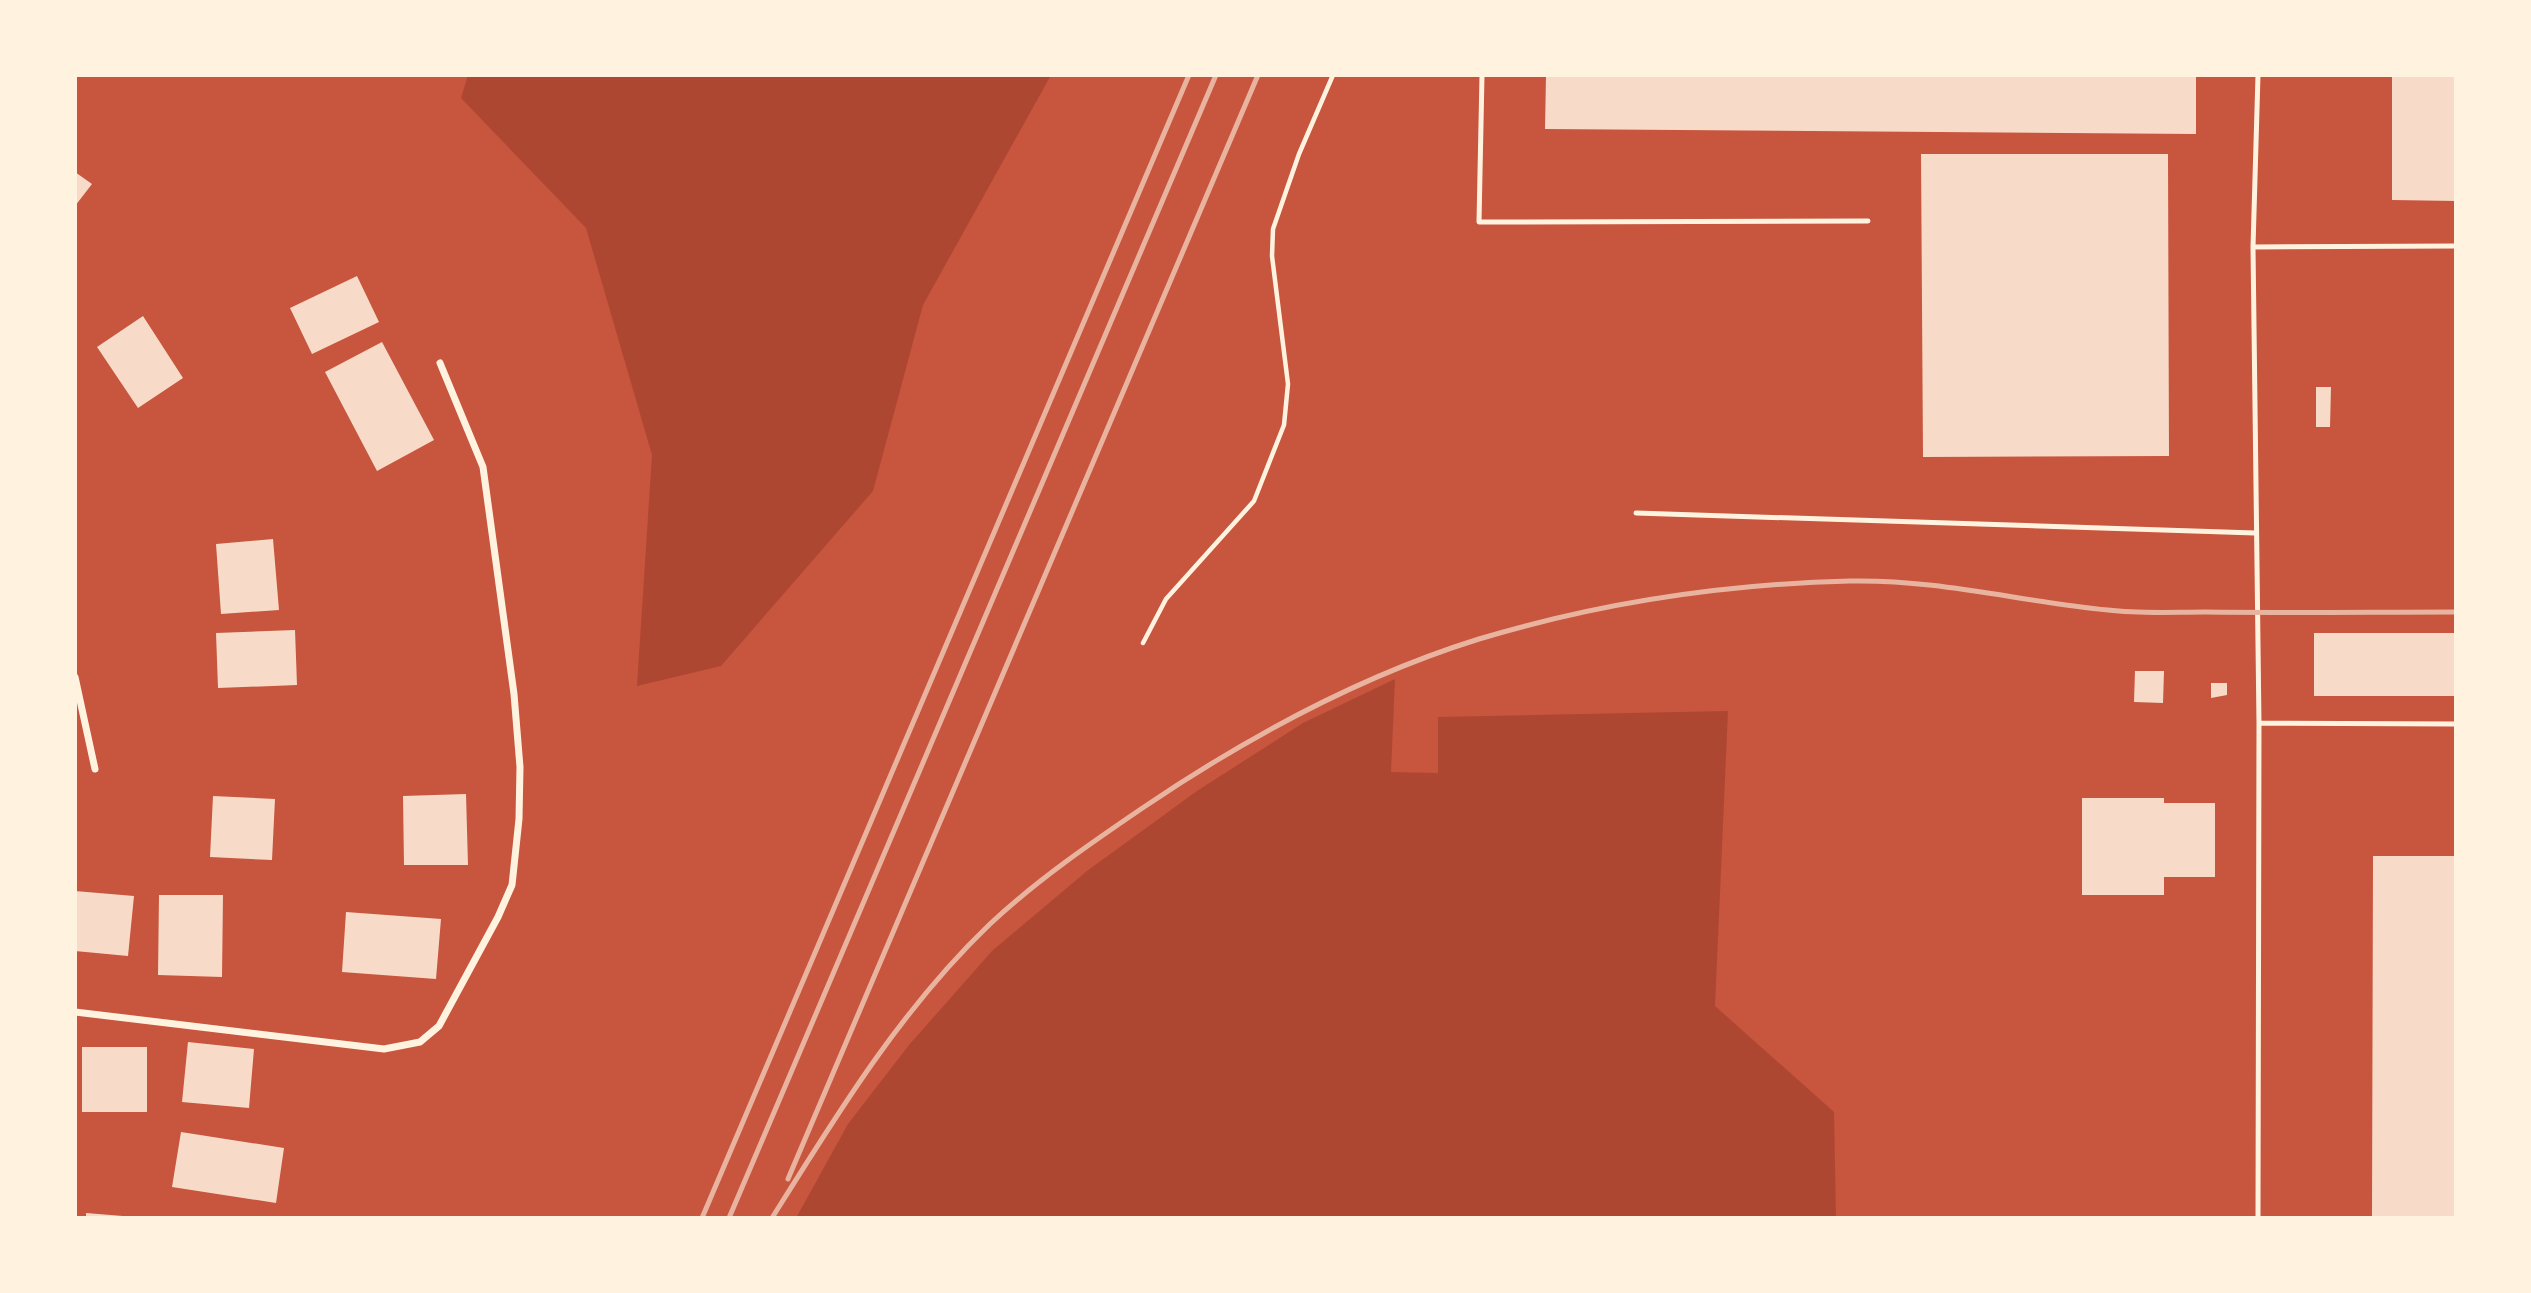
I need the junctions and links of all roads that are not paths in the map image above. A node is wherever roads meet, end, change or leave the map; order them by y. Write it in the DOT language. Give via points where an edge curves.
graph roads {
  1 [pos="1482,75"];
  2 [pos="2258,75"];
  3 [pos="1868,221"];
  4 [pos="2456,246"];
  5 [pos="2253,247"];
  6 [pos="440,363"];
  7 [pos="1636,513"];
  8 [pos="2255,533"];
  9 [pos="75,677"];
  10 [pos="2259,723"];
  11 [pos="2456,724"];
  12 [pos="95,769"];
  13 [pos="75,1012"];
  14 [pos="2258,1218"];
  1 -- 3 [label="lane" via="1479,222"];
  2 -- 5 [label="lane"];
  4 -- 5 [label="lane"];
  5 -- 8 [label="lane"];
  6 -- 13 [label="street" via="483,467 520,767 512,885 439,1026 420,1042 384,1049"];
  7 -- 8 [label="lane"];
  8 -- 10 [label="lane"];
  9 -- 12 [label="street"];
  10 -- 11 [label="lane"];
  10 -- 14 [label="lane"];
}
